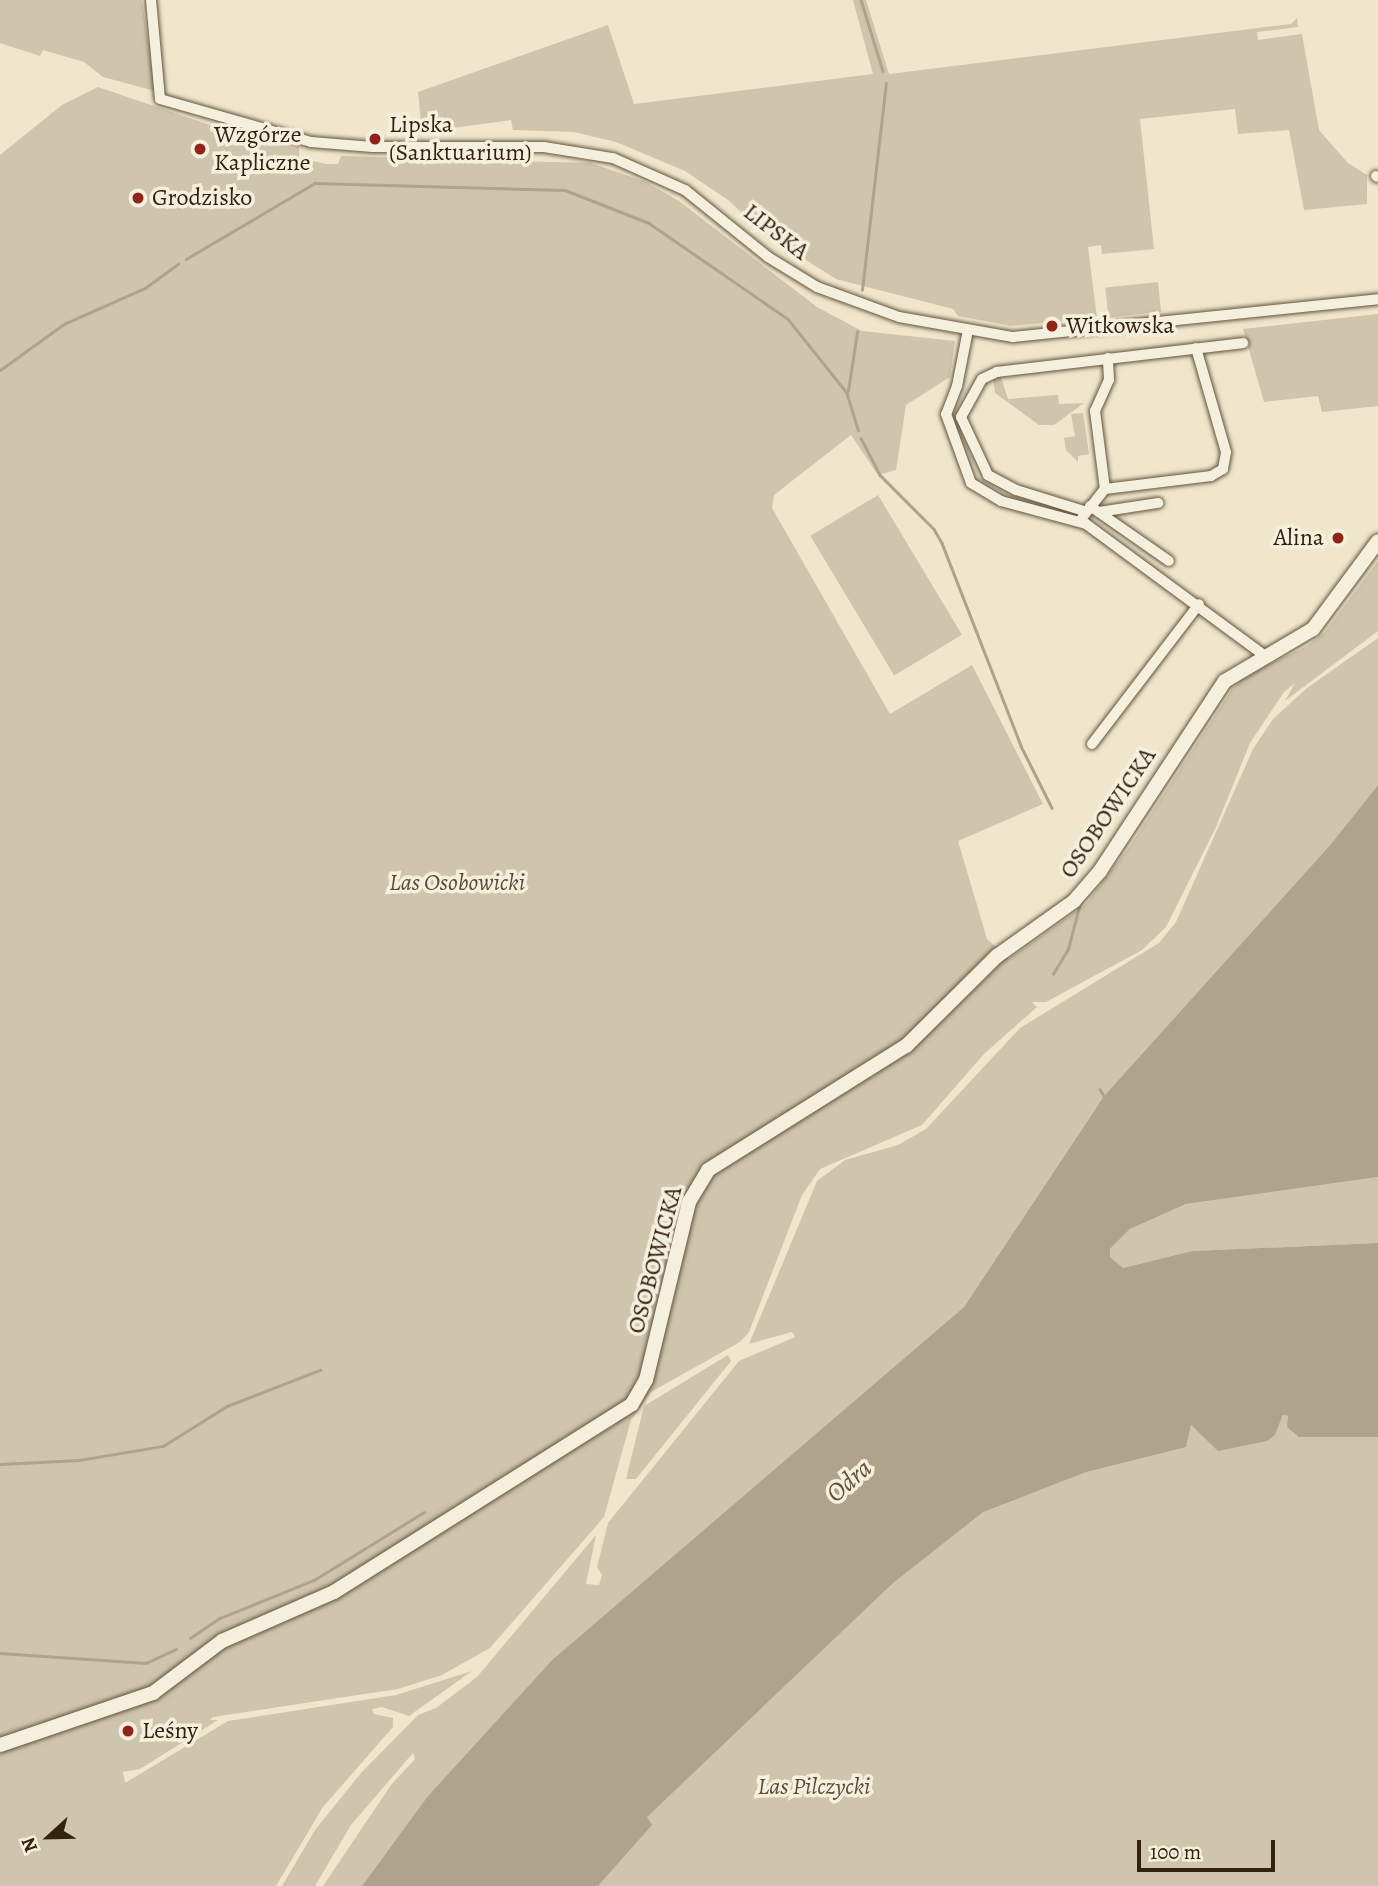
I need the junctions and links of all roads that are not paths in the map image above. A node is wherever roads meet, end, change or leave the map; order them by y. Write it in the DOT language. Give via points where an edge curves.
graph roads {
  1 [pos="150,0"];
  2 [pos="1378,299"];
  3 [pos="968,330"];
  4 [pos="1243,343"];
  5 [pos="1196,348"];
  6 [pos="1108,358"];
  7 [pos="1105,489"];
  8 [pos="1158,503"];
  9 [pos="1088,513"];
  10 [pos="1378,541"];
  11 [pos="1169,561"];
  12 [pos="1199,604"];
  13 [pos="1264,655"];
  14 [pos="1092,744"];
  15 [pos="0,1745"];
  1 -- 3 [label="street, LIPSKA" via="160,99 312,142 373,147 544,147 613,158 685,190 768,257 817,287 890,314"];
  2 -- 3 [label="street, LIPSKA" via="1028,336"];
  3 -- 9 [label="street" via="957,386 946,414 966,476 977,489 1001,501"];
  4 -- 5 [label="street"];
  5 -- 6 [label="street"];
  5 -- 7 [label="street" via="1226,452 1223,469 1211,476"];
  6 -- 7 [label="street" via="1109,380 1095,411"];
  6 -- 9 [label="street" via="992,373 982,379 962,413 988,475 996,482"];
  7 -- 9 [label="street"];
  8 -- 9 [label="street"];
  9 -- 11 [label="street"];
  9 -- 12 [label="street"];
  10 -- 13 [label="street, OSOBOWICKA" via="1313,629"];
  12 -- 13 [label="street"];
  12 -- 14 [label="street"];
  13 -- 15 [label="street, OSOBOWICKA" via="1225,681 1100,871 1074,901 998,956 906,1046 708,1170 690,1202 646,1380 632,1404 334,1592 222,1642 153,1693"];
}
